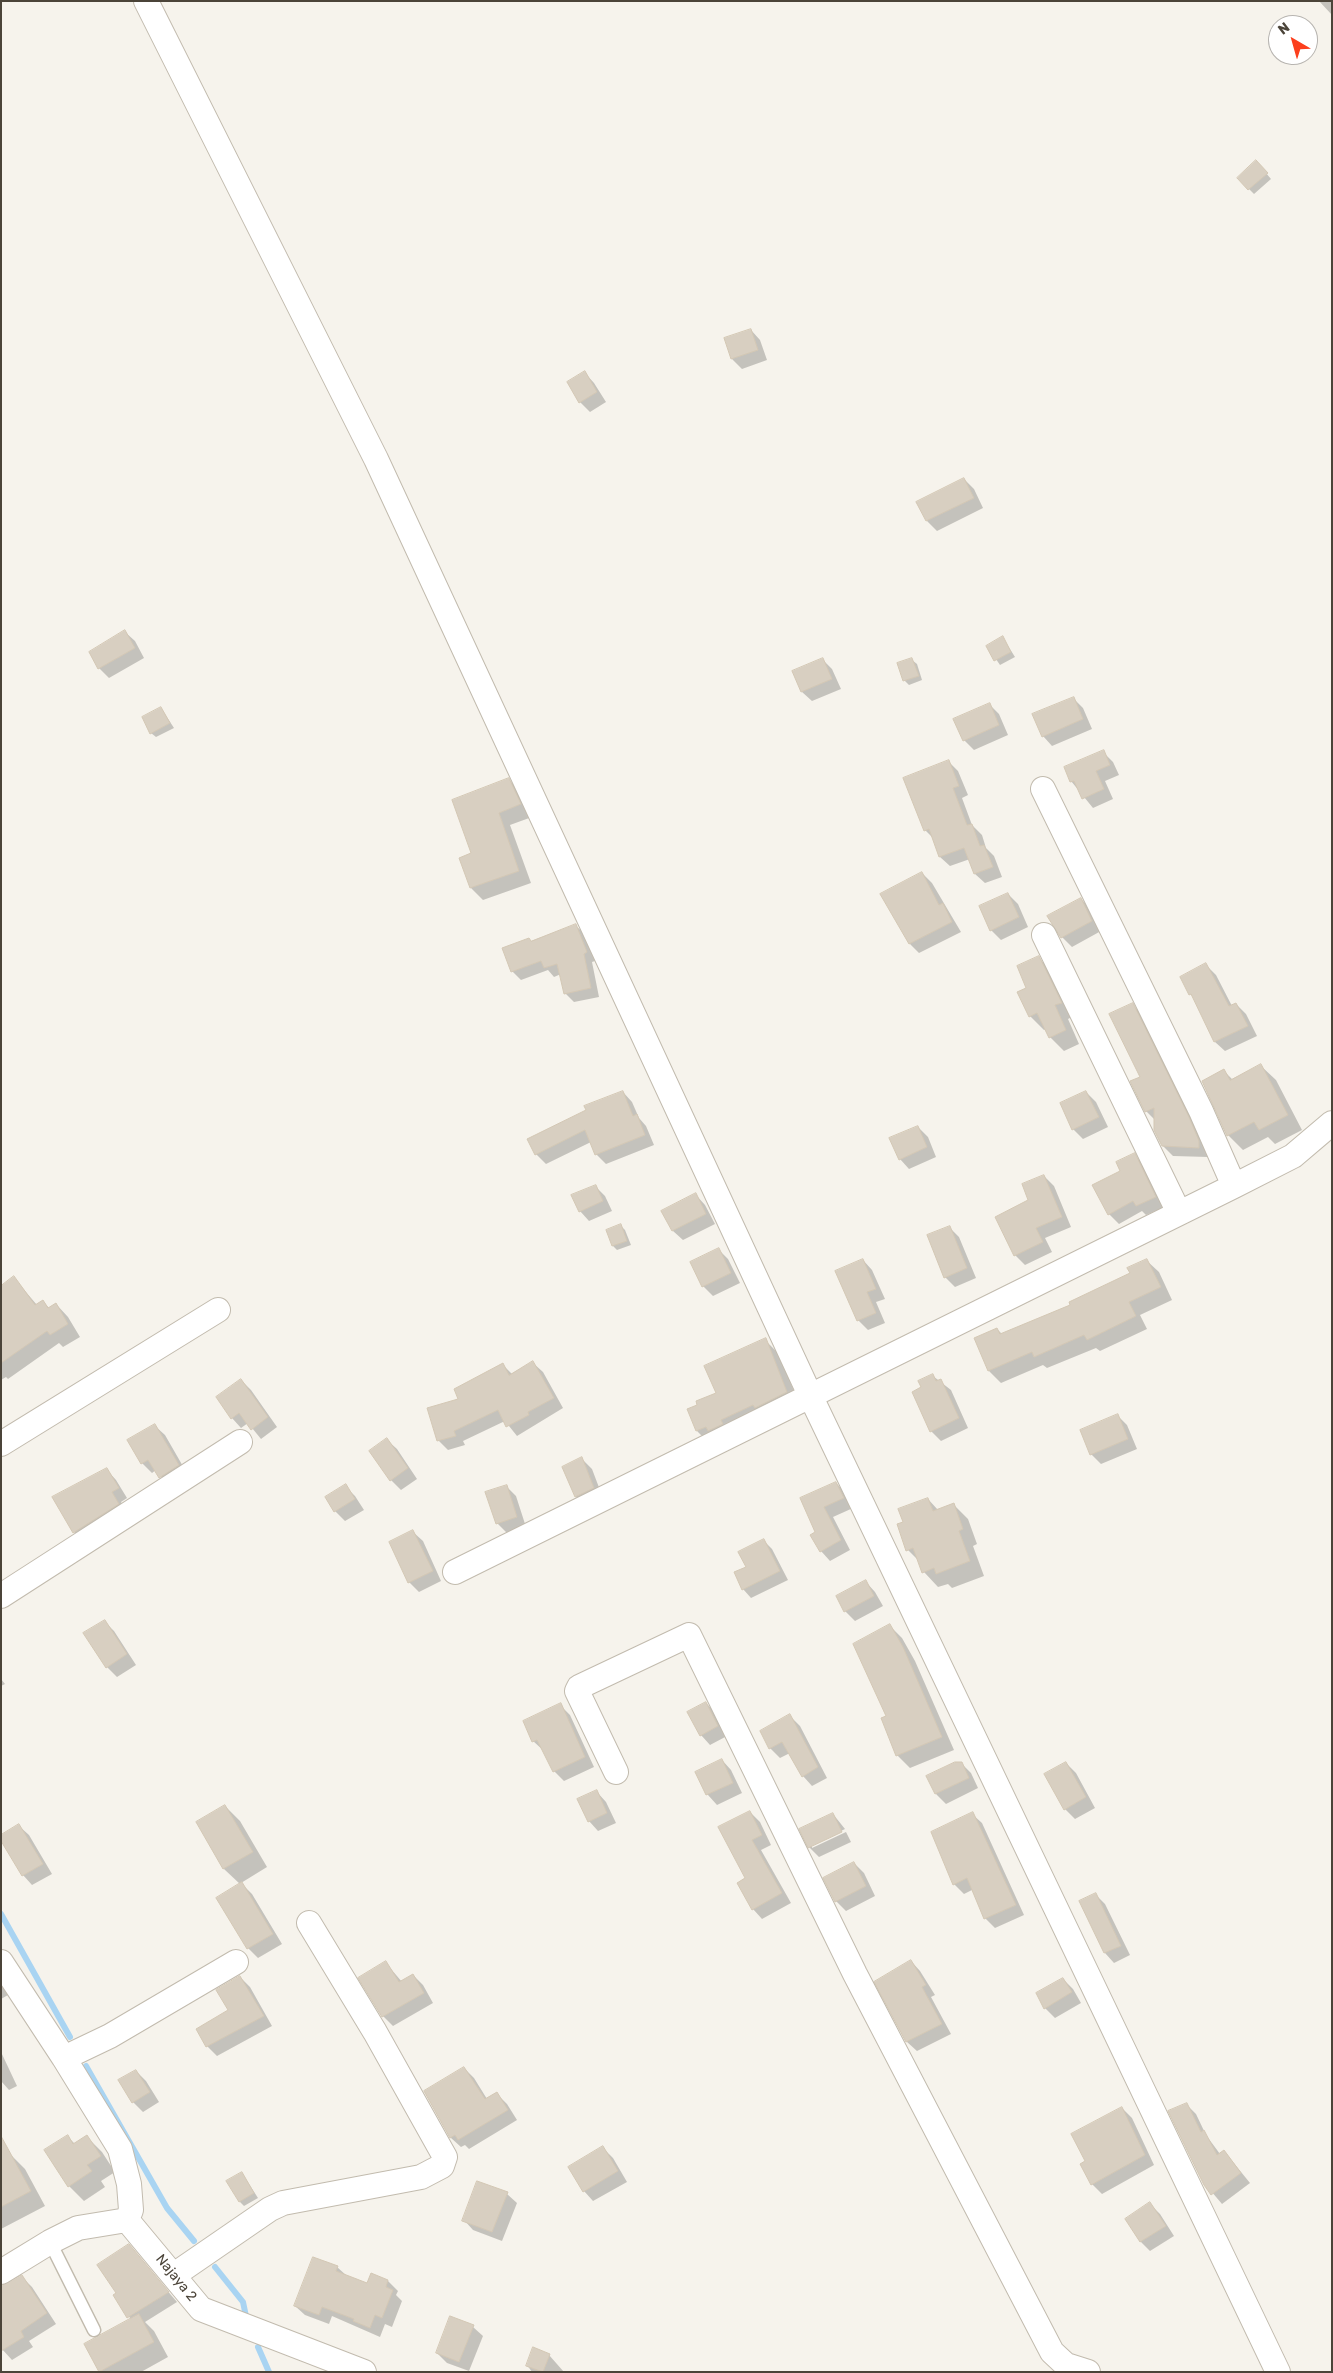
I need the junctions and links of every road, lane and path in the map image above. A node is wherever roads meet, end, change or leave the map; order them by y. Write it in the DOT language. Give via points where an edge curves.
graph roads {
  1 [pos="146,1"];
  2 [pos="1043,789"];
  3 [pos="1044,934"];
  4 [pos="1332,1123"];
  5 [pos="1234,1186"];
  6 [pos="1179,1213"];
  7 [pos="218,1310"];
  8 [pos="810,1395"];
  9 [pos="240,1442"];
  10 [pos="1,1444"];
  11 [pos="456,1572"];
  12 [pos="1,1596"];
  13 [pos="616,1772"];
  14 [pos="309,1923"];
  15 [pos="1,1962"];
  16 [pos="236,1962"];
  17 [pos="64,2058"];
  18 [pos="127,2220"];
  19 [pos="50,2242"];
  20 [pos="1,2272"];
  21 [pos="174,2275"];
  22 [pos="94,2330"];
  23 [pos="1276,2371"];
  24 [pos="364,2372"];
  25 [pos="1088,2372"];
  1 -- 8 [label="street" via="376,459"];
  2 -- 5 [label="street" via="1201,1111"];
  3 -- 6 [label="street"];
  4 -- 5 [label="street" via="1293,1156"];
  5 -- 6 [label="street"];
  6 -- 8 [label="street"];
  7 -- 10 [label="street"];
  8 -- 11 [label="street"];
  8 -- 23 [label="street"];
  9 -- 12 [label="street"];
  13 -- 25 [label="street" via="578,1691 579,1687 689,1635 854,1974 1052,2352 1066,2365"];
  14 -- 21 [label="street" via="445,2157 442,2166 421,2177 284,2203 270,2209"];
  15 -- 17 [label="street"];
  16 -- 17 [label="street" via="110,2036"];
  17 -- 18 [label="street" via="120,2149 129,2184 131,2210"];
  18 -- 19 [label="street" via="78,2228"];
  18 -- 21 [label="street, Najaya 2"];
  19 -- 20 [label="street"];
  19 -- 22 [label="lane"];
  21 -- 24 [label="street, Najaya 2" via="201,2310"];
}
